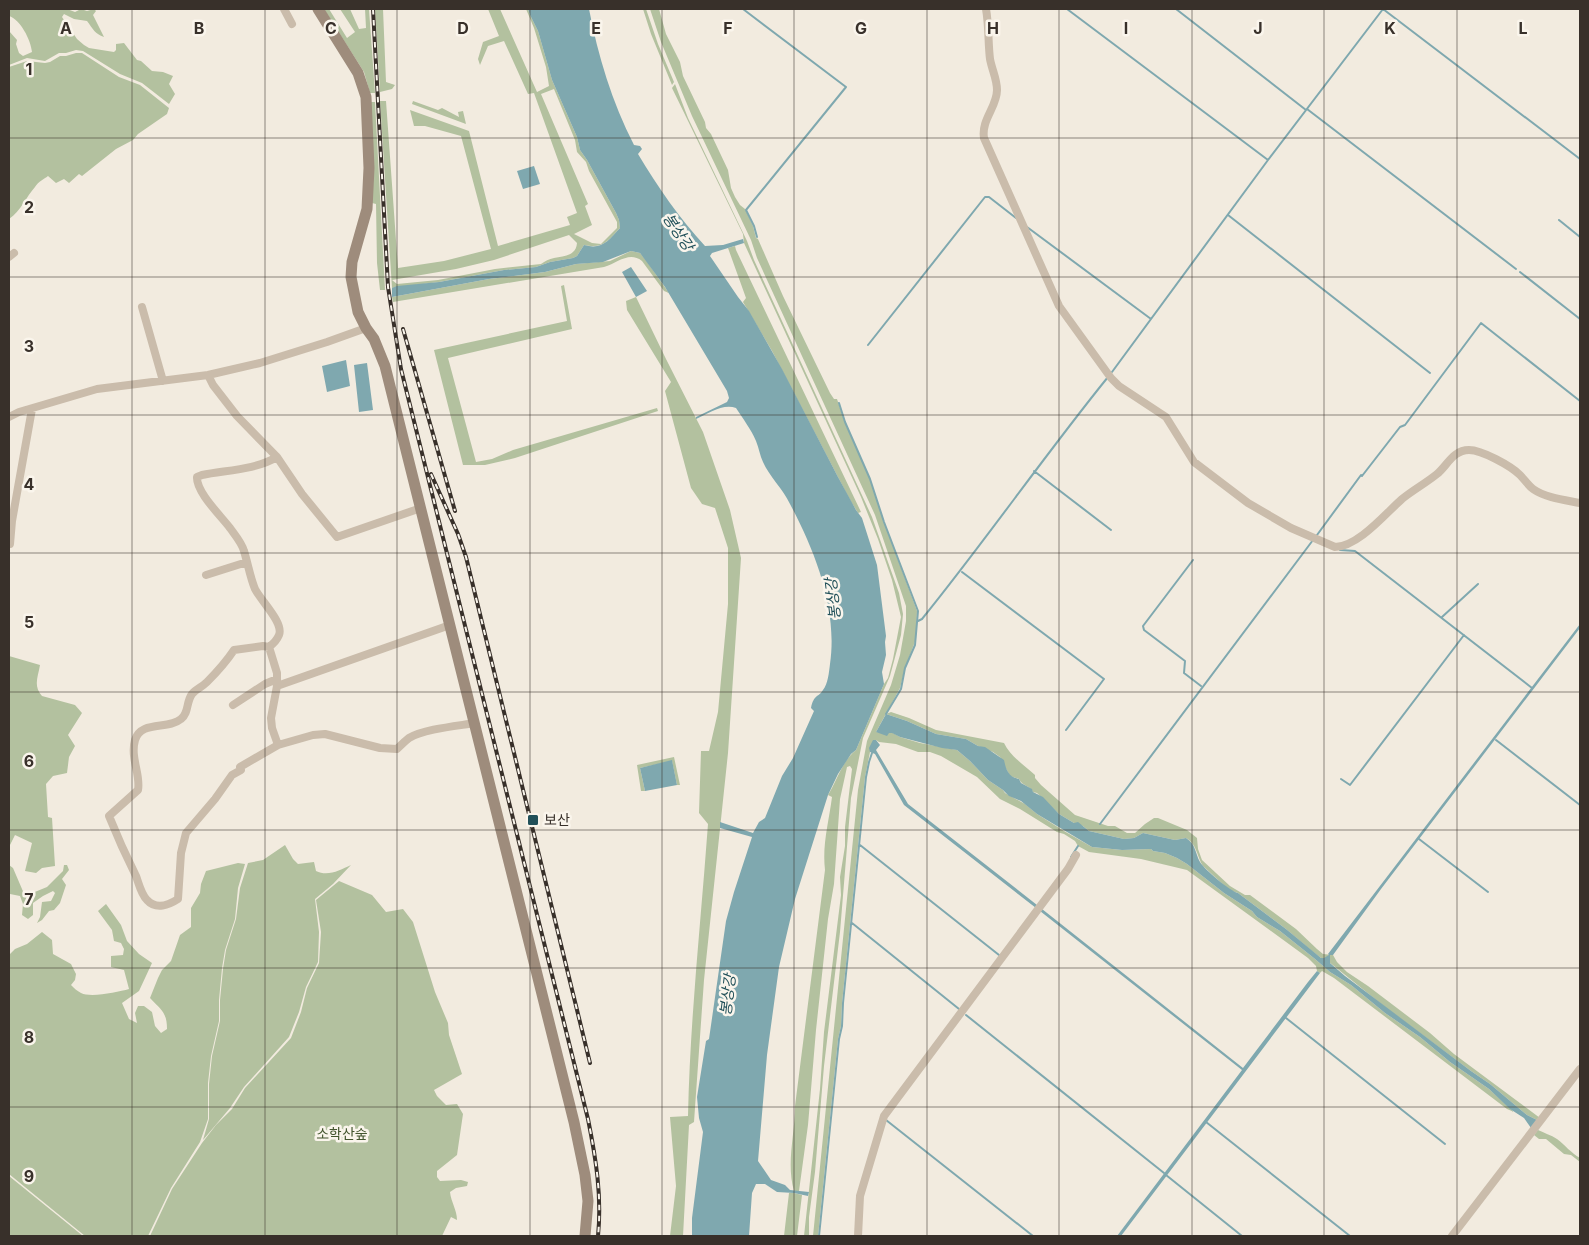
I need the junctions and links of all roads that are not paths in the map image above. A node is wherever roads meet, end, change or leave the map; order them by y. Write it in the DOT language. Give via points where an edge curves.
graph roads {
  1 [pos="284,9"];
  2 [pos="318,9"];
  3 [pos="986,9"];
  4 [pos="292,24"];
  5 [pos="142,307"];
  6 [pos="366,328"];
  7 [pos="208,375"];
  8 [pos="163,381"];
  9 [pos="9,407"];
  10 [pos="32,409"];
  11 [pos="19,412"];
  12 [pos="9,417"];
  13 [pos="277,457"];
  14 [pos="1580,503"];
  15 [pos="421,508"];
  16 [pos="10,544"];
  17 [pos="247,562"];
  18 [pos="206,575"];
  19 [pos="450,625"];
  20 [pos="270,647"];
  21 [pos="277,682"];
  22 [pos="233,705"];
  23 [pos="474,723"];
  24 [pos="278,745"];
  25 [pos="1076,854"];
  26 [pos="1580,1069"];
  27 [pos="585,1236"];
  28 [pos="858,1236"];
  29 [pos="1452,1236"];
  1 -- 4 [label="street"];
  2 -- 6 [label="main road" via="358,73 366,97 367,209 351,277 358,312"];
  3 -- 14 [label="street" via="990,60 997,90 982,131 1047,282 1059,306 1110,378 1166,417 1194,462 1275,520 1335,547 1355,539 1464,450 1476,451 1504,464 1533,489"];
  5 -- 8 [label="street"];
  6 -- 7 [label="street" via="260,363"];
  6 -- 15 [label="main road" via="385,366"];
  7 -- 8 [label="street"];
  7 -- 13 [label="street" via="237,416"];
  8 -- 10 [label="street" via="96,390"];
  9 -- 11 [label="street"];
  10 -- 11 [label="street"];
  10 -- 16 [label="street"];
  11 -- 12 [label="street"];
  13 -- 15 [label="street" via="337,536"];
  13 -- 17 [label="street" via="260,465 197,477 206,499 239,541"];
  15 -- 19 [label="main road"];
  17 -- 18 [label="street"];
  17 -- 20 [label="street" via="258,594 280,628 279,636"];
  19 -- 21 [label="street"];
  19 -- 23 [label="main road"];
  20 -- 21 [label="street"];
  20 -- 24 [label="street" via="234,650 222,668 192,694 182,719 147,728 135,739 138,790 109,816 146,900 166,906 178,899 186,833 232,774"];
  21 -- 22 [label="street" via="265,684"];
  21 -- 24 [label="street" via="271,718"];
  23 -- 24 [label="street" via="409,738 397,749 380,748 326,734"];
  23 -- 27 [label="main road" via="583,1164 588,1201"];
  25 -- 28 [label="street" via="884,1116 860,1196"];
  26 -- 29 [label="street"];
}
